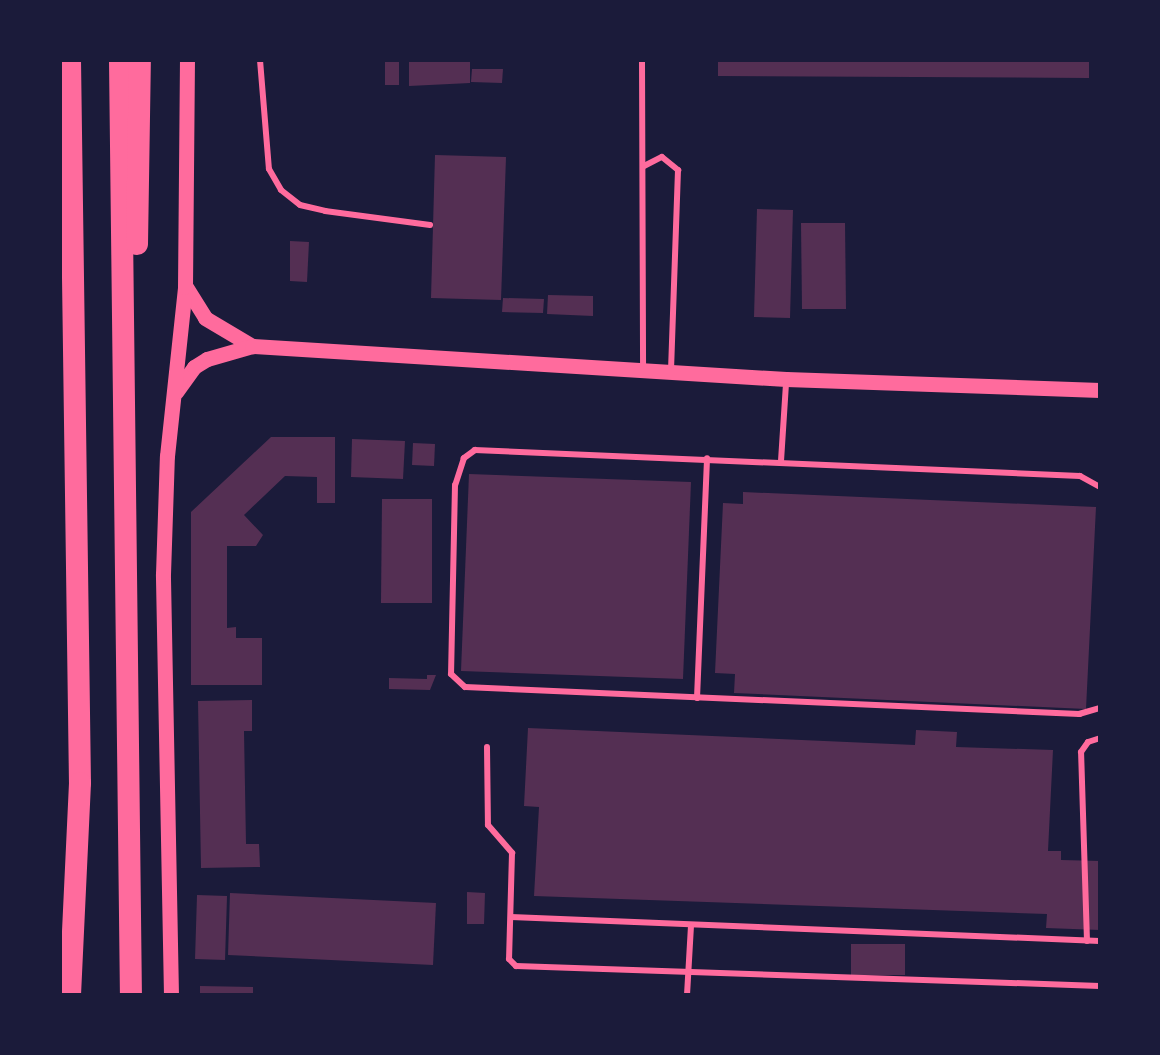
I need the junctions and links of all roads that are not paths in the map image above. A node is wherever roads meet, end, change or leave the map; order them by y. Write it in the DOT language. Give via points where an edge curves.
graph roads {
  1 [pos="70,60"];
  2 [pos="120,60"];
  3 [pos="140,60"];
  4 [pos="187,60"];
  5 [pos="260,60"];
  6 [pos="642,60"];
  7 [pos="642,166"];
  8 [pos="430,225"];
  9 [pos="185,287"];
  10 [pos="252,346"];
  11 [pos="643,370"];
  12 [pos="671,371"];
  13 [pos="786,379"];
  14 [pos="1100,390"];
  15 [pos="176,392"];
  16 [pos="1078,392"];
  17 [pos="1100,399"];
  18 [pos="126,417"];
  19 [pos="707,458"];
  20 [pos="781,461"];
  21 [pos="1100,487"];
  22 [pos="697,698"];
  23 [pos="1100,708"];
  24 [pos="1100,738"];
  25 [pos="487,747"];
  26 [pos="510,917"];
  27 [pos="691,924"];
  28 [pos="1088,941"];
  29 [pos="1100,941"];
  30 [pos="688,972"];
  31 [pos="1100,986"];
  32 [pos="70,995"];
  33 [pos="130,995"];
  34 [pos="170,995"];
  35 [pos="687,995"];
  1 -- 32 [label="highway" via="80,783"];
  2 -- 18 [label="highway"];
  3 -- 18 [label="highway"];
  4 -- 9 [label="street"];
  5 -- 8 [label="lane" via="269,169 281,190 324,211"];
  6 -- 7 [label="lane"];
  7 -- 11 [label="lane"];
  7 -- 12 [label="lane" via="662,157 678,170"];
  9 -- 10 [label="street" via="205,318"];
  9 -- 15 [label="street"];
  10 -- 11 [label="street"];
  10 -- 15 [label="street" via="206,358"];
  11 -- 12 [label="street"];
  12 -- 13 [label="street"];
  13 -- 16 [label="street"];
  13 -- 20 [label="lane"];
  14 -- 16 [label="street"];
  15 -- 34 [label="street" via="166,456 163,574"];
  16 -- 17 [label="street"];
  18 -- 33 [label="highway"];
  19 -- 20 [label="lane"];
  19 -- 22 [label="lane"];
  19 -- 22 [label="lane" via="488,449 464,458 456,485 456,683"];
  20 -- 21 [label="lane" via="1080,476"];
  22 -- 23 [label="lane" via="1079,714"];
  24 -- 28 [label="lane" via="1081,752"];
  25 -- 26 [label="lane" via="487,819 512,853"];
  26 -- 27 [label="lane"];
  26 -- 30 [label="lane" via="509,959 516,966"];
  27 -- 28 [label="lane"];
  27 -- 30 [label="lane"];
  28 -- 29 [label="lane"];
  30 -- 31 [label="lane"];
  30 -- 35 [label="lane"];
}
